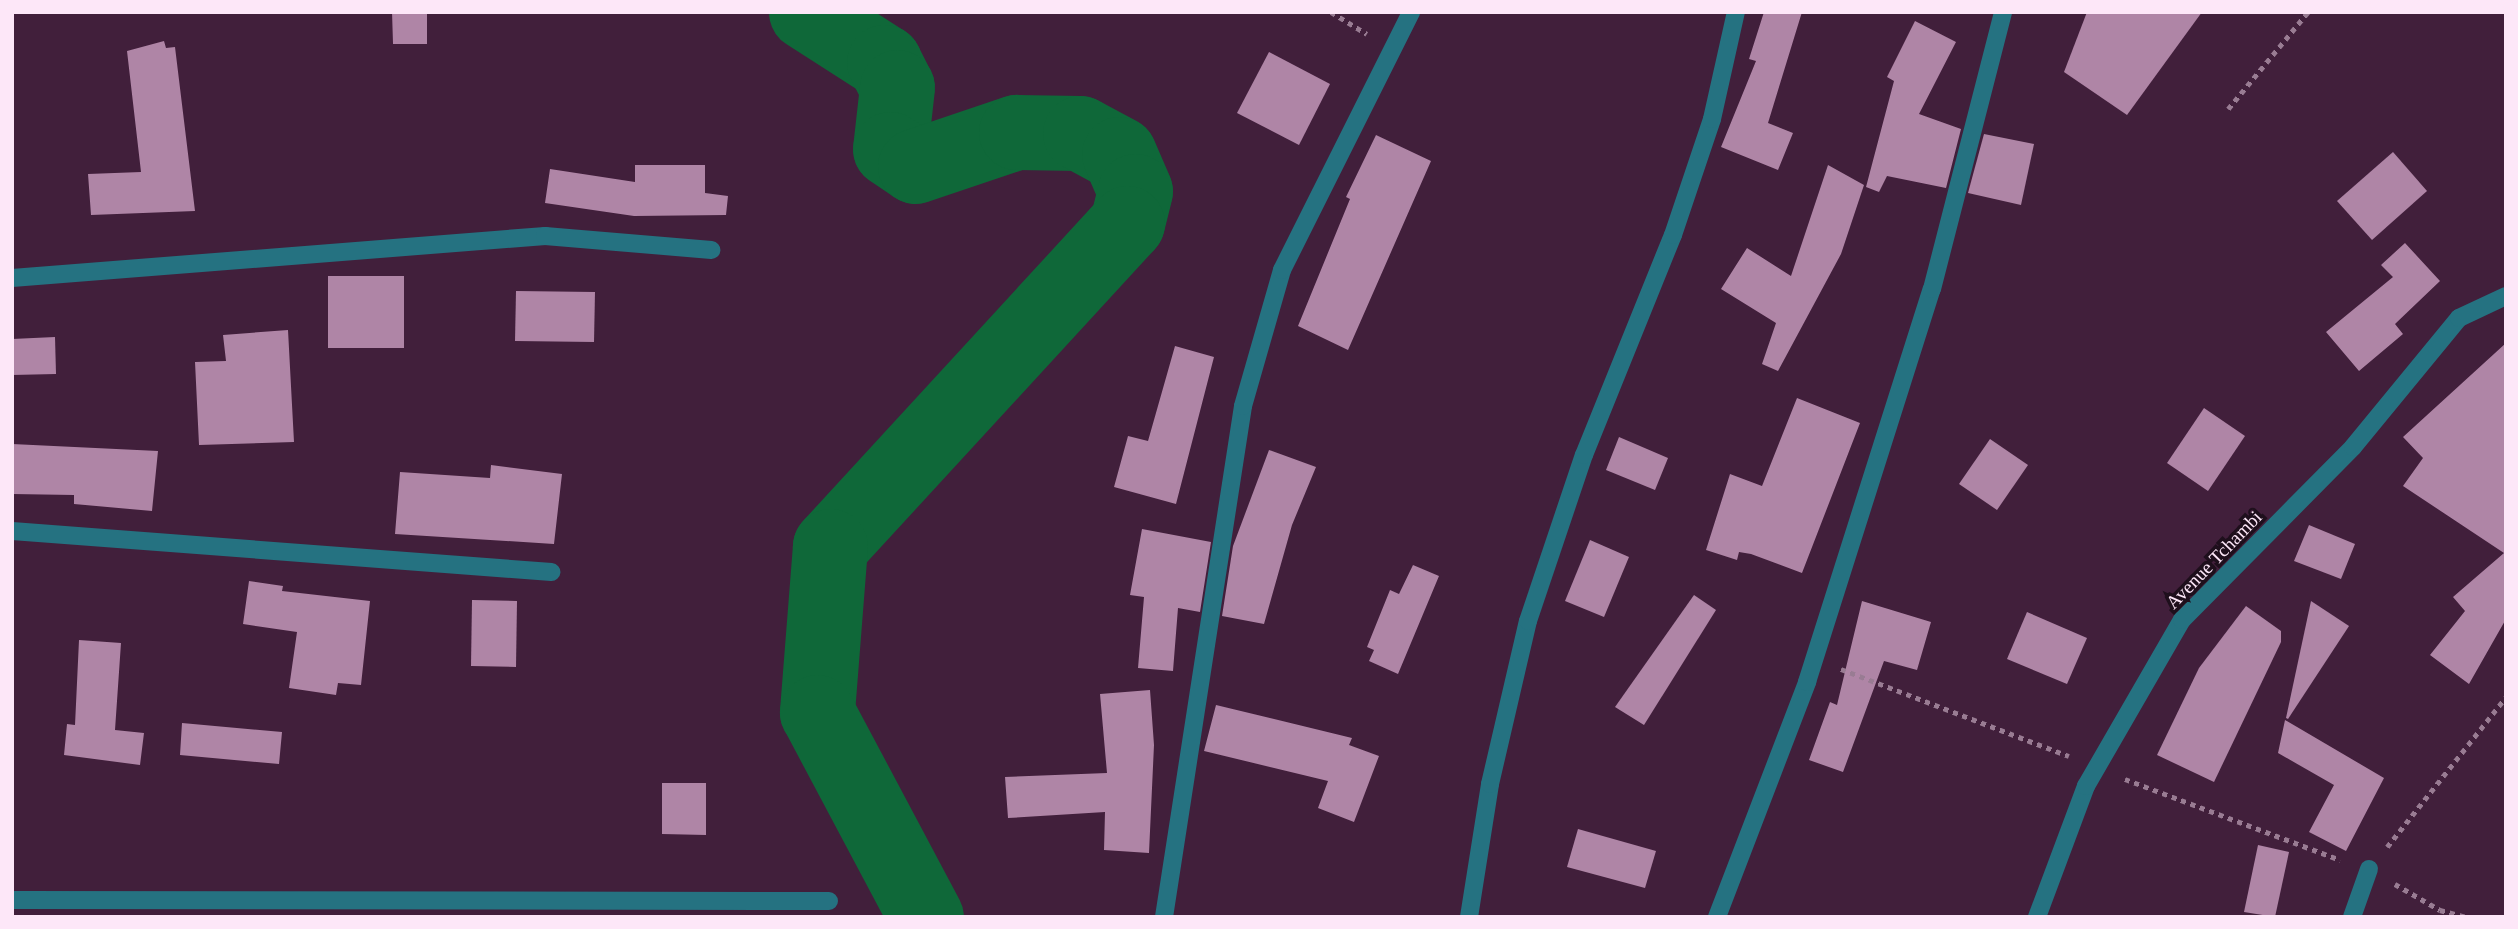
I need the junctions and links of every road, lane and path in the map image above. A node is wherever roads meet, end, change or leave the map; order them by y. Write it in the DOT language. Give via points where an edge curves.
graph roads {
  1 [pos="1331,12"];
  2 [pos="1411,12"];
  3 [pos="1736,12"];
  4 [pos="2003,12"];
  5 [pos="2308,12"];
  6 [pos="1391,49"];
  7 [pos="2228,109"];
  8 [pos="711,250"];
  9 [pos="12,278"];
  10 [pos="2506,296"];
  11 [pos="12,531"];
  12 [pos="551,572"];
  13 [pos="1814,658"];
  14 [pos="2506,696"];
  15 [pos="2096,768"];
  16 [pos="2369,869"];
  17 [pos="12,900"];
  18 [pos="828,901"];
  19 [pos="1164,917"];
  20 [pos="1469,917"];
  21 [pos="1717,917"];
  22 [pos="2037,917"];
  23 [pos="2352,917"];
  24 [pos="2467,917"];
  1 -- 6 [label="path"];
  2 -- 6 [label="street"];
  3 -- 20 [label="street" via="1712,119 1673,235 1584,455 1528,621 1490,784"];
  4 -- 13 [label="street" via="1932,289"];
  5 -- 7 [label="path"];
  6 -- 19 [label="street" via="1282,270 1243,406"];
  8 -- 9 [label="street" via="545,236"];
  10 -- 15 [label="street, Avenue Tchambi" via="2459,318 2353,447 2182,620"];
  11 -- 12 [label="street"];
  13 -- 15 [label="path"];
  13 -- 21 [label="street"];
  14 -- 16 [label="path"];
  15 -- 16 [label="path"];
  15 -- 22 [label="street, Avenue Tchambi"];
  16 -- 23 [label="street"];
  16 -- 24 [label="path" via="2440,910"];
  17 -- 18 [label="street"];
}
